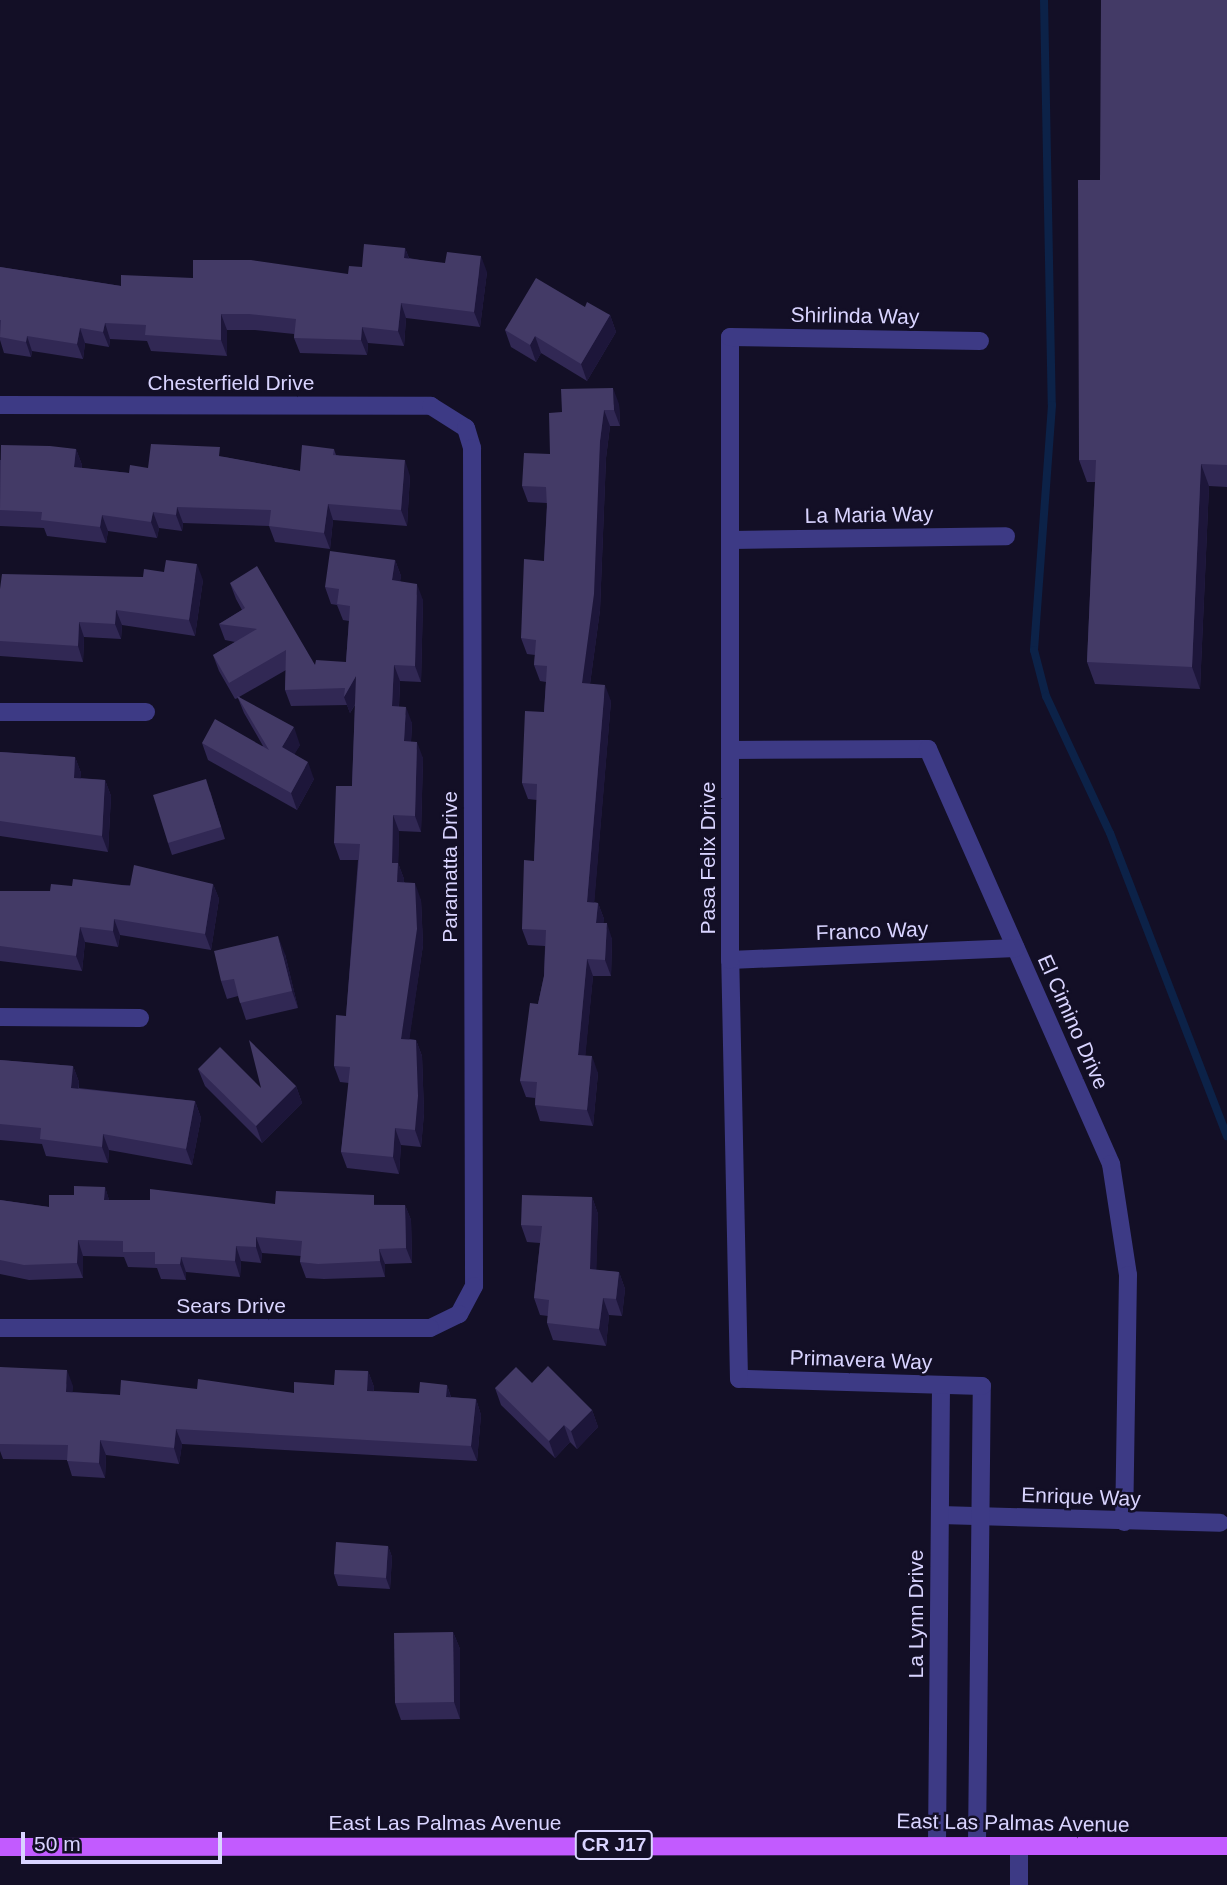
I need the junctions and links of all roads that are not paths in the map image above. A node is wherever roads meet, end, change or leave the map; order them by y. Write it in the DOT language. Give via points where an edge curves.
graph roads {
  1 [pos="730,337"];
  2 [pos="980,341"];
  3 [pos="0,405"];
  4 [pos="459,419"];
  5 [pos="1006,536"];
  6 [pos="732,540"];
  7 [pos="0,712"];
  8 [pos="146,712"];
  9 [pos="732,750"];
  10 [pos="1016,948"];
  11 [pos="730,960"];
  12 [pos="0,1017"];
  13 [pos="140,1018"];
  14 [pos="459,1314"];
  15 [pos="0,1328"];
  16 [pos="739,1379"];
  17 [pos="941,1385"];
  18 [pos="940,1515"];
  19 [pos="980,1516"];
  20 [pos="1124,1522"];
  21 [pos="1220,1523"];
  22 [pos="937,1844"];
  23 [pos="977,1844"];
  24 [pos="1227,1846"];
  25 [pos="0,1847"];
  26 [pos="1019,1847"];
  27 [pos="1019,1885"];
  1 -- 2 [label="street, Shirlinda Way"];
  1 -- 6 [label="street, Pasa Felix Drive"];
  3 -- 4 [label="street, Chesterfield Drive" via="431,406"];
  4 -- 14 [label="street, Paramatta Drive" via="472,448 474,1272"];
  5 -- 6 [label="street, La Maria Way"];
  6 -- 9 [label="street, Pasa Felix Drive"];
  7 -- 8 [label="street"];
  9 -- 10 [label="street, El Cimino Drive" via="928,749"];
  9 -- 11 [label="street, Pasa Felix Drive"];
  10 -- 11 [label="street, Franco Way"];
  10 -- 20 [label="street, El Cimino Drive" via="1111,1164 1128,1275"];
  11 -- 16 [label="street, Pasa Felix Drive"];
  12 -- 13 [label="street"];
  14 -- 15 [label="street, Sears Drive" via="430,1328"];
  16 -- 17 [label="street, Primavera Way"];
  17 -- 18 [label="street, La Lynn Drive"];
  17 -- 19 [label="street, Primavera Way" via="982,1386"];
  18 -- 19 [label="street, Enrique Way"];
  18 -- 22 [label="street, La Lynn Drive"];
  19 -- 20 [label="street, Enrique Way"];
  19 -- 23 [label="street"];
  20 -- 21 [label="street, Enrique Way"];
  22 -- 23 [label="main road, East Las Palmas Avenue / CR J17"];
  22 -- 25 [label="main road, East Las Palmas Avenue / CR J17"];
  23 -- 26 [label="main road, East Las Palmas Avenue / CR J17"];
  24 -- 26 [label="main road, East Las Palmas Avenue / CR J17"];
  26 -- 27 [label="street"];
}
